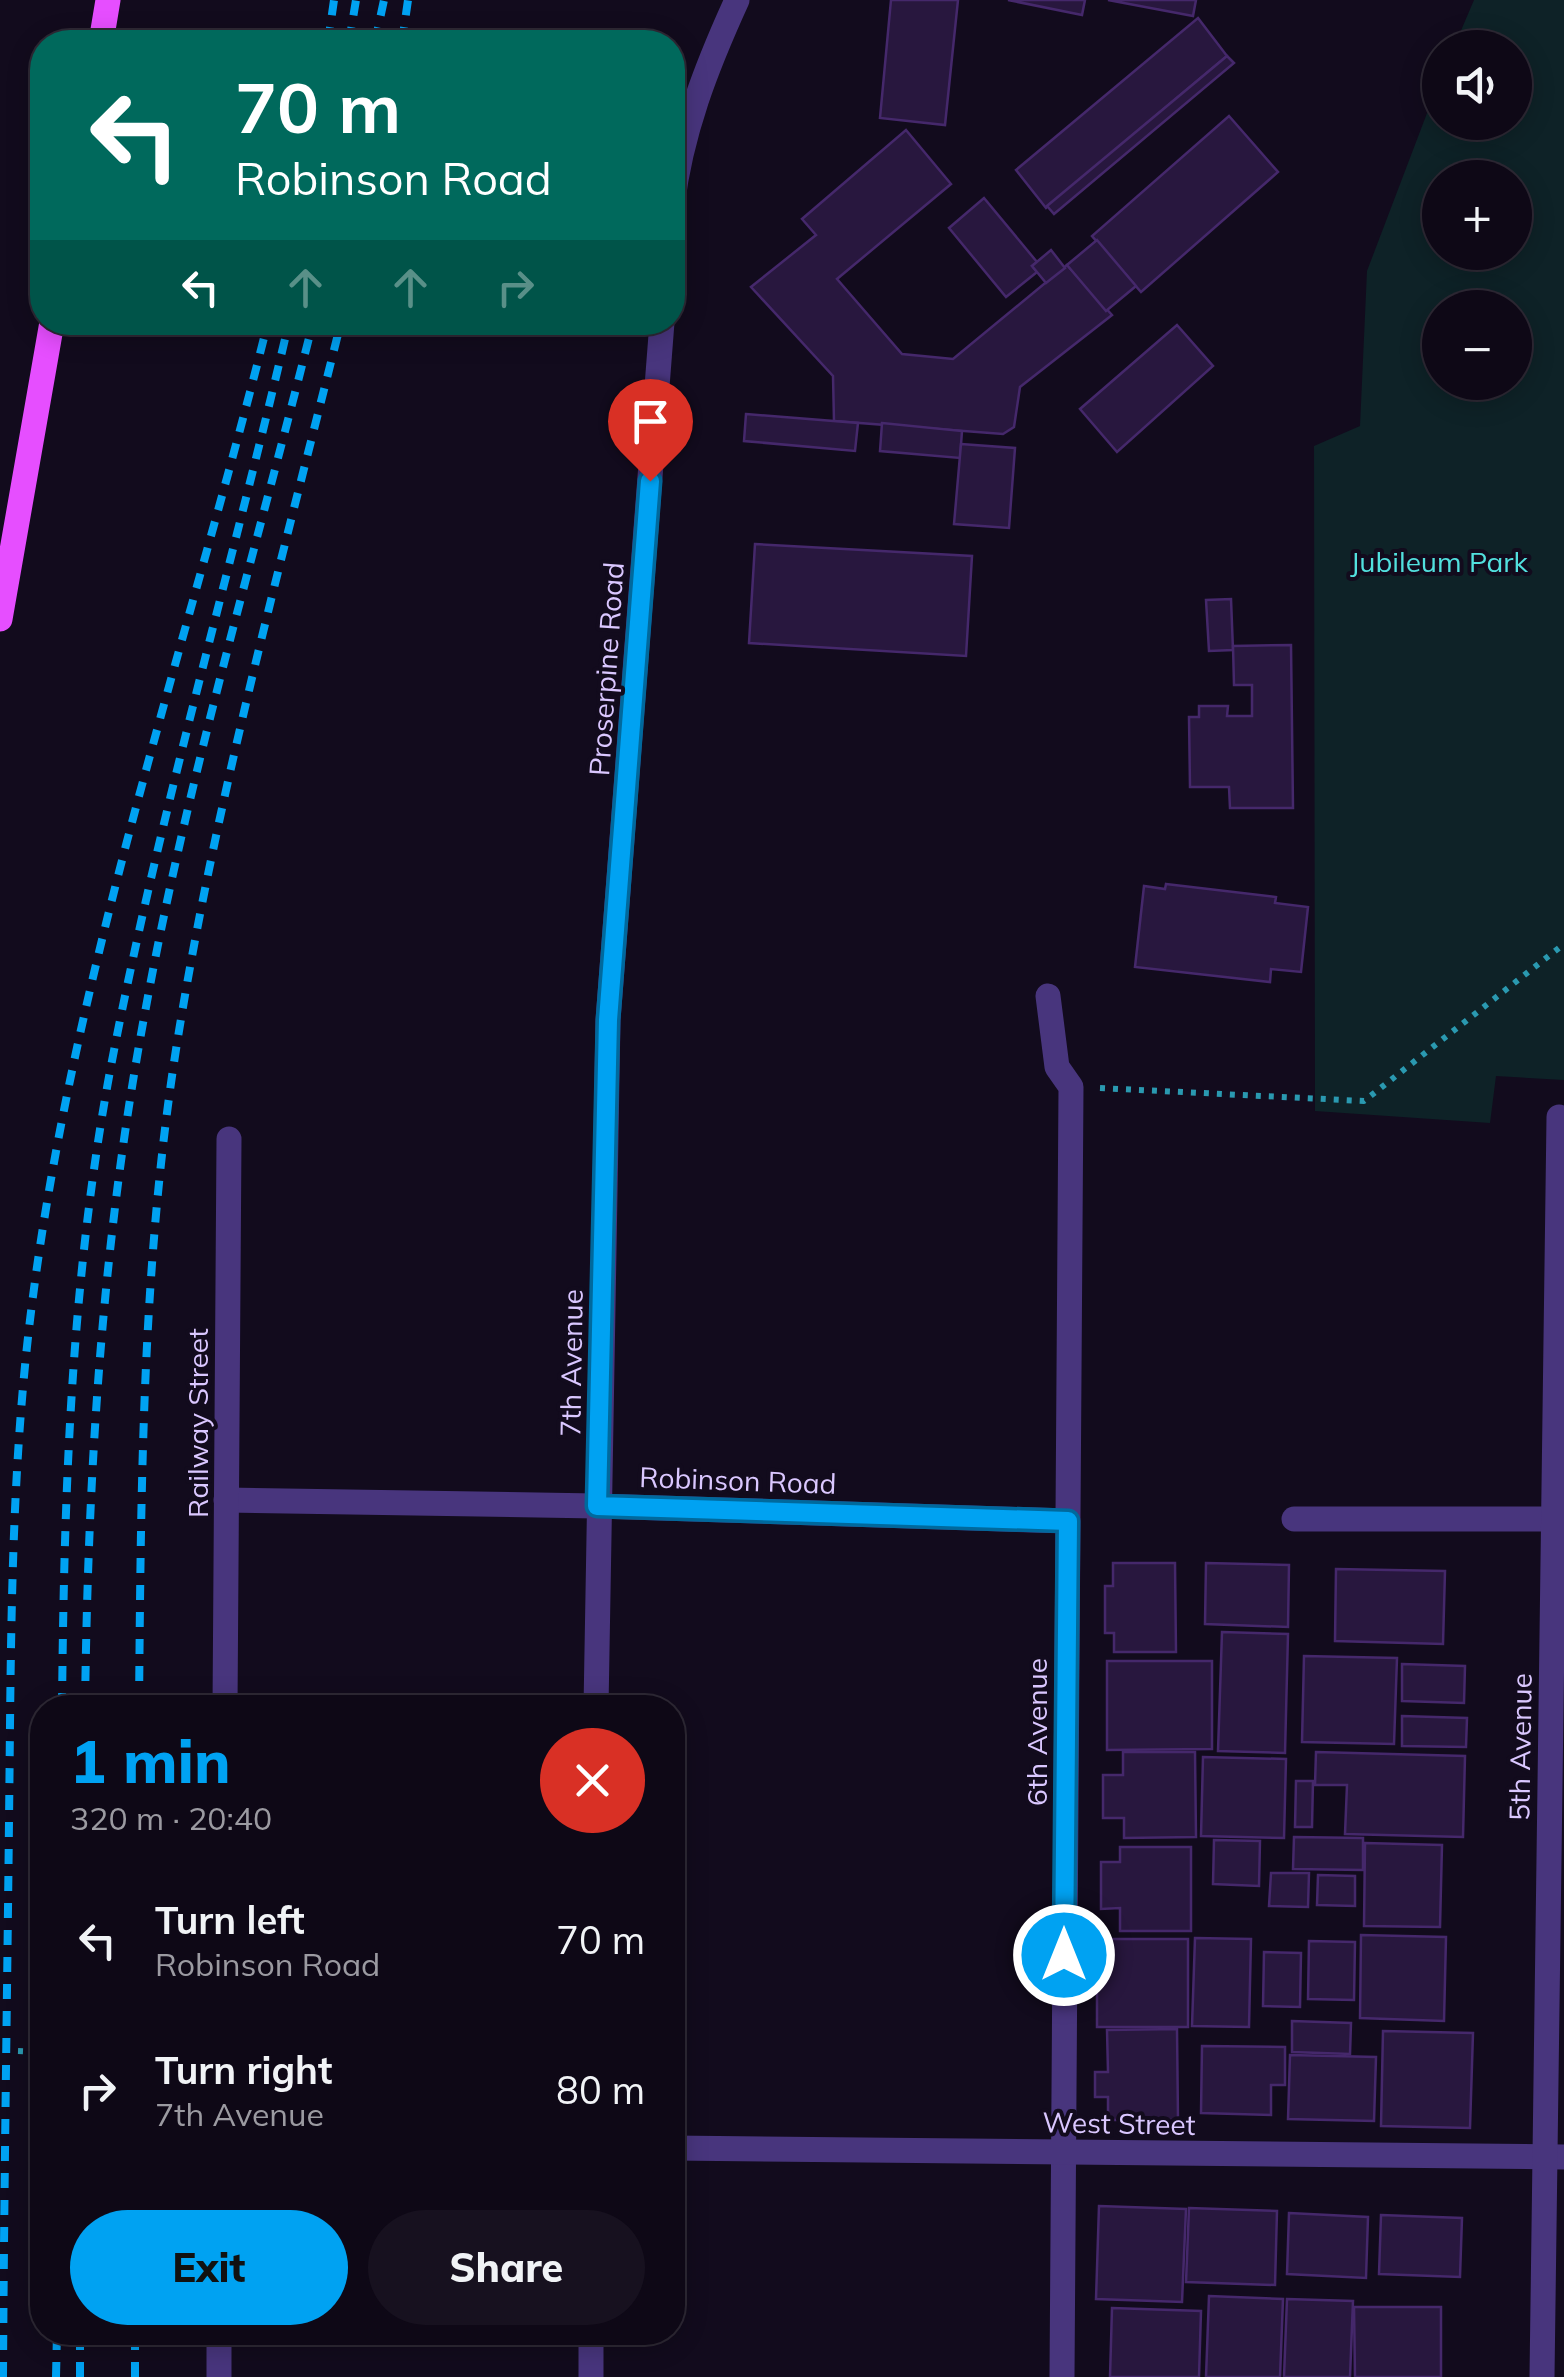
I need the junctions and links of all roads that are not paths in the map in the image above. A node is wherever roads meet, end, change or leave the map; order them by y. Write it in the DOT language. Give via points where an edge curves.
graph roads {
  1 [pos="108,0"];
  2 [pos="737,0"];
  3 [pos="103,30"];
  4 [pos="685,132"];
  5 [pos="50,335"];
  6 [pos="661,335"];
  7 [pos="0,620"];
  8 [pos="1048,996"];
  9 [pos="608,1020"];
  10 [pos="1559,1118"];
  11 [pos="229,1139"];
  12 [pos="226,1500"];
  13 [pos="597,1506"];
  14 [pos="1294,1519"];
  15 [pos="1559,1519"];
  16 [pos="1068,1521"];
  17 [pos="224,1695"];
  18 [pos="596,1695"];
  19 [pos="685,2148"];
  20 [pos="1063,2152"];
  21 [pos="1554,2157"];
  22 [pos="219,2345"];
  23 [pos="591,2345"];
  24 [pos="219,2377"];
  25 [pos="591,2377"];
  26 [pos="1062,2377"];
  27 [pos="1542,2377"];
  1 -- 3 [label="main road"];
  2 -- 4 [label="street"];
  5 -- 7 [label="main road"];
  6 -- 9 [label="street, Proserpine Road"];
  8 -- 16 [label="street, 6th Avenue" via="1057,1067 1070,1087"];
  9 -- 13 [label="street, 7th Avenue"];
  10 -- 15 [label="street, 5th Avenue"];
  11 -- 12 [label="street, Railway Street"];
  12 -- 13 [label="street, Robinson Road"];
  12 -- 17 [label="street, Railway Street"];
  13 -- 16 [label="street, Robinson Road"];
  13 -- 18 [label="street, 7th Avenue"];
  14 -- 15 [label="street"];
  15 -- 21 [label="street, 5th Avenue"];
  16 -- 20 [label="street, 6th Avenue"];
  19 -- 20 [label="street, West Street"];
  20 -- 21 [label="street, West Street"];
  20 -- 26 [label="street, 6th Avenue"];
  21 -- 27 [label="street, 5th Avenue"];
  22 -- 24 [label="street"];
  23 -- 25 [label="street"];
}
